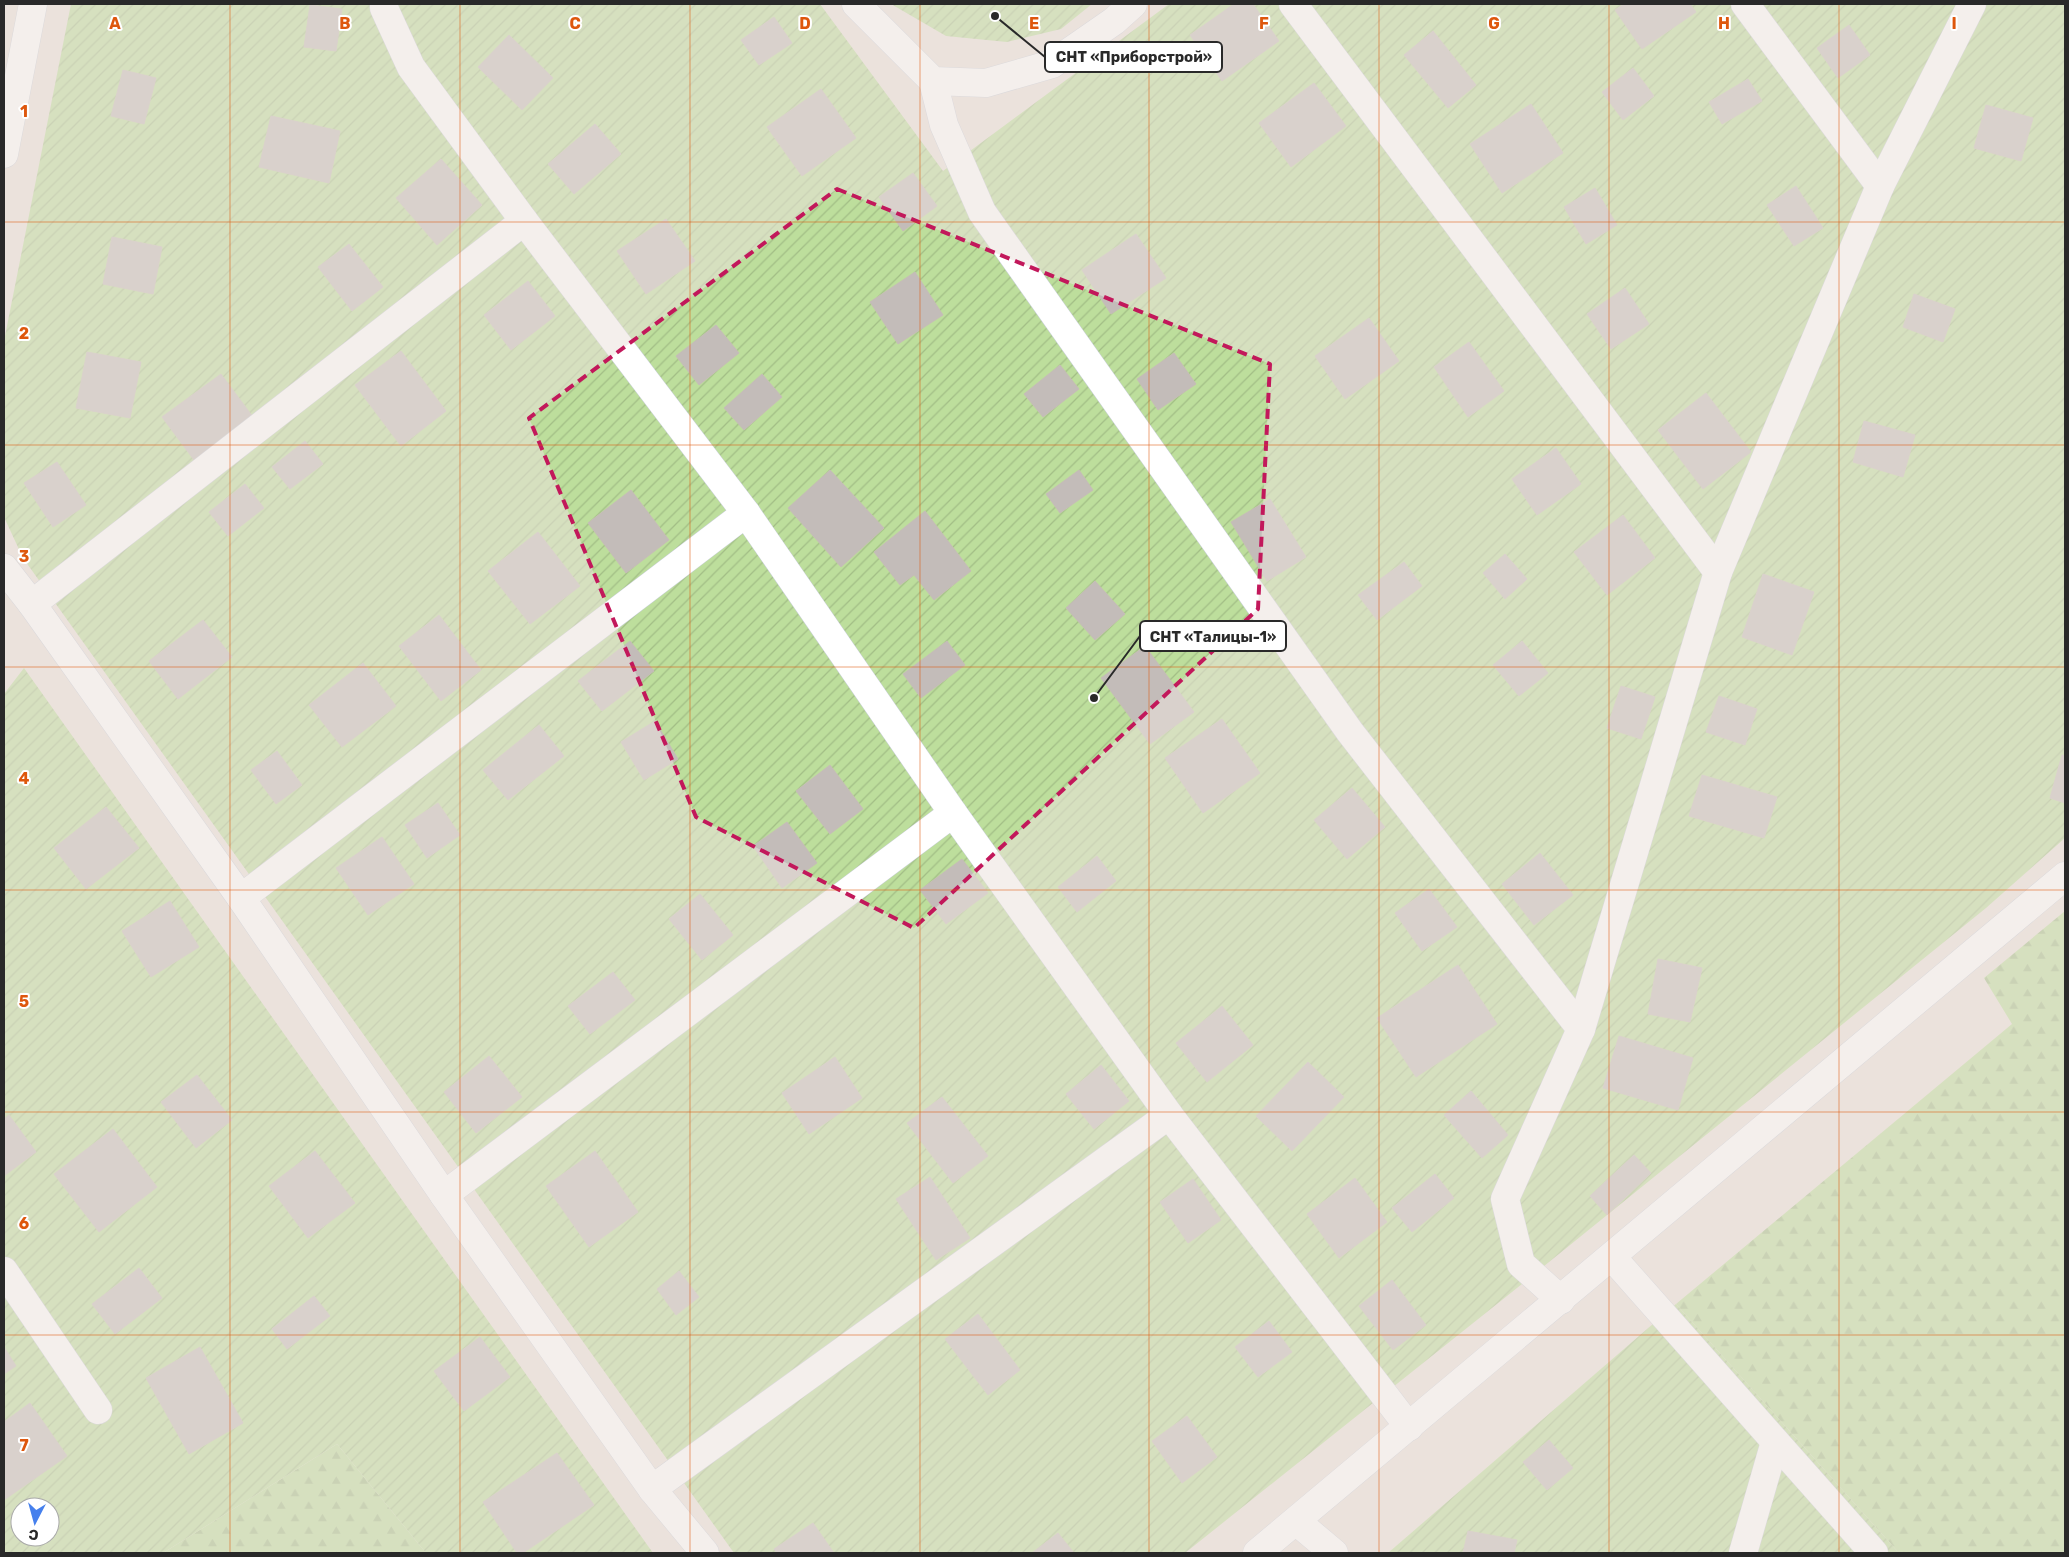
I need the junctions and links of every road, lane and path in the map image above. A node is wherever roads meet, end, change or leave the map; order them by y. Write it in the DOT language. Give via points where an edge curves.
graph roads {
  1 [pos="33,4"];
  2 [pos="384,4"];
  3 [pos="856,4"];
  4 [pos="1132,4"];
  5 [pos="1293,4"];
  6 [pos="1745,4"];
  7 [pos="1972,4"];
  8 [pos="13,47"];
  9 [pos="934,81"];
  10 [pos="4,154"];
  11 [pos="1880,186"];
  12 [pos="524,222"];
  13 [pos="746,513"];
  14 [pos="4,568"];
  15 [pos="1718,572"];
  16 [pos="32,604"];
  17 [pos="953,813"];
  18 [pos="2065,876"];
  19 [pos="241,898"];
  20 [pos="1581,1029"];
  21 [pos="1169,1115"];
  22 [pos="444,1195"];
  23 [pos="1612,1257"];
  24 [pos="4,1271"];
  25 [pos="1561,1300"];
  26 [pos="98,1410"];
  27 [pos="1409,1427"];
  28 [pos="1775,1442"];
  29 [pos="652,1489"];
  30 [pos="1296,1521"];
  31 [pos="705,1553"];
  32 [pos="1257,1553"];
  33 [pos="1334,1553"];
  34 [pos="1743,1553"];
  35 [pos="1874,1553"];
  1 -- 8 [label="street"];
  2 -- 12 [label="street" via="411,67"];
  3 -- 9 [label="street"];
  4 -- 9 [label="street" via="1114,21 1052,64 986,83"];
  5 -- 15 [label="street"];
  6 -- 11 [label="street"];
  7 -- 11 [label="street"];
  8 -- 10 [label="street"];
  9 -- 20 [label="street" via="944,125 982,212 1350,732"];
  11 -- 15 [label="street"];
  12 -- 13 [label="street"];
  12 -- 16 [label="street"];
  13 -- 17 [label="street"];
  13 -- 19 [label="street"];
  14 -- 16 [label="street"];
  15 -- 20 [label="street"];
  16 -- 19 [label="street"];
  17 -- 21 [label="street"];
  17 -- 22 [label="street"];
  18 -- 23 [label="street"];
  19 -- 22 [label="street"];
  20 -- 25 [label="street" via="1505,1199 1521,1264"];
  21 -- 27 [label="street"];
  21 -- 29 [label="street"];
  22 -- 29 [label="street"];
  23 -- 25 [label="street"];
  23 -- 28 [label="street"];
  24 -- 26 [label="street"];
  25 -- 27 [label="street"];
  27 -- 30 [label="street"];
  28 -- 34 [label="street"];
  28 -- 35 [label="street"];
  29 -- 31 [label="street"];
  30 -- 32 [label="street"];
  30 -- 33 [label="street"];
}
